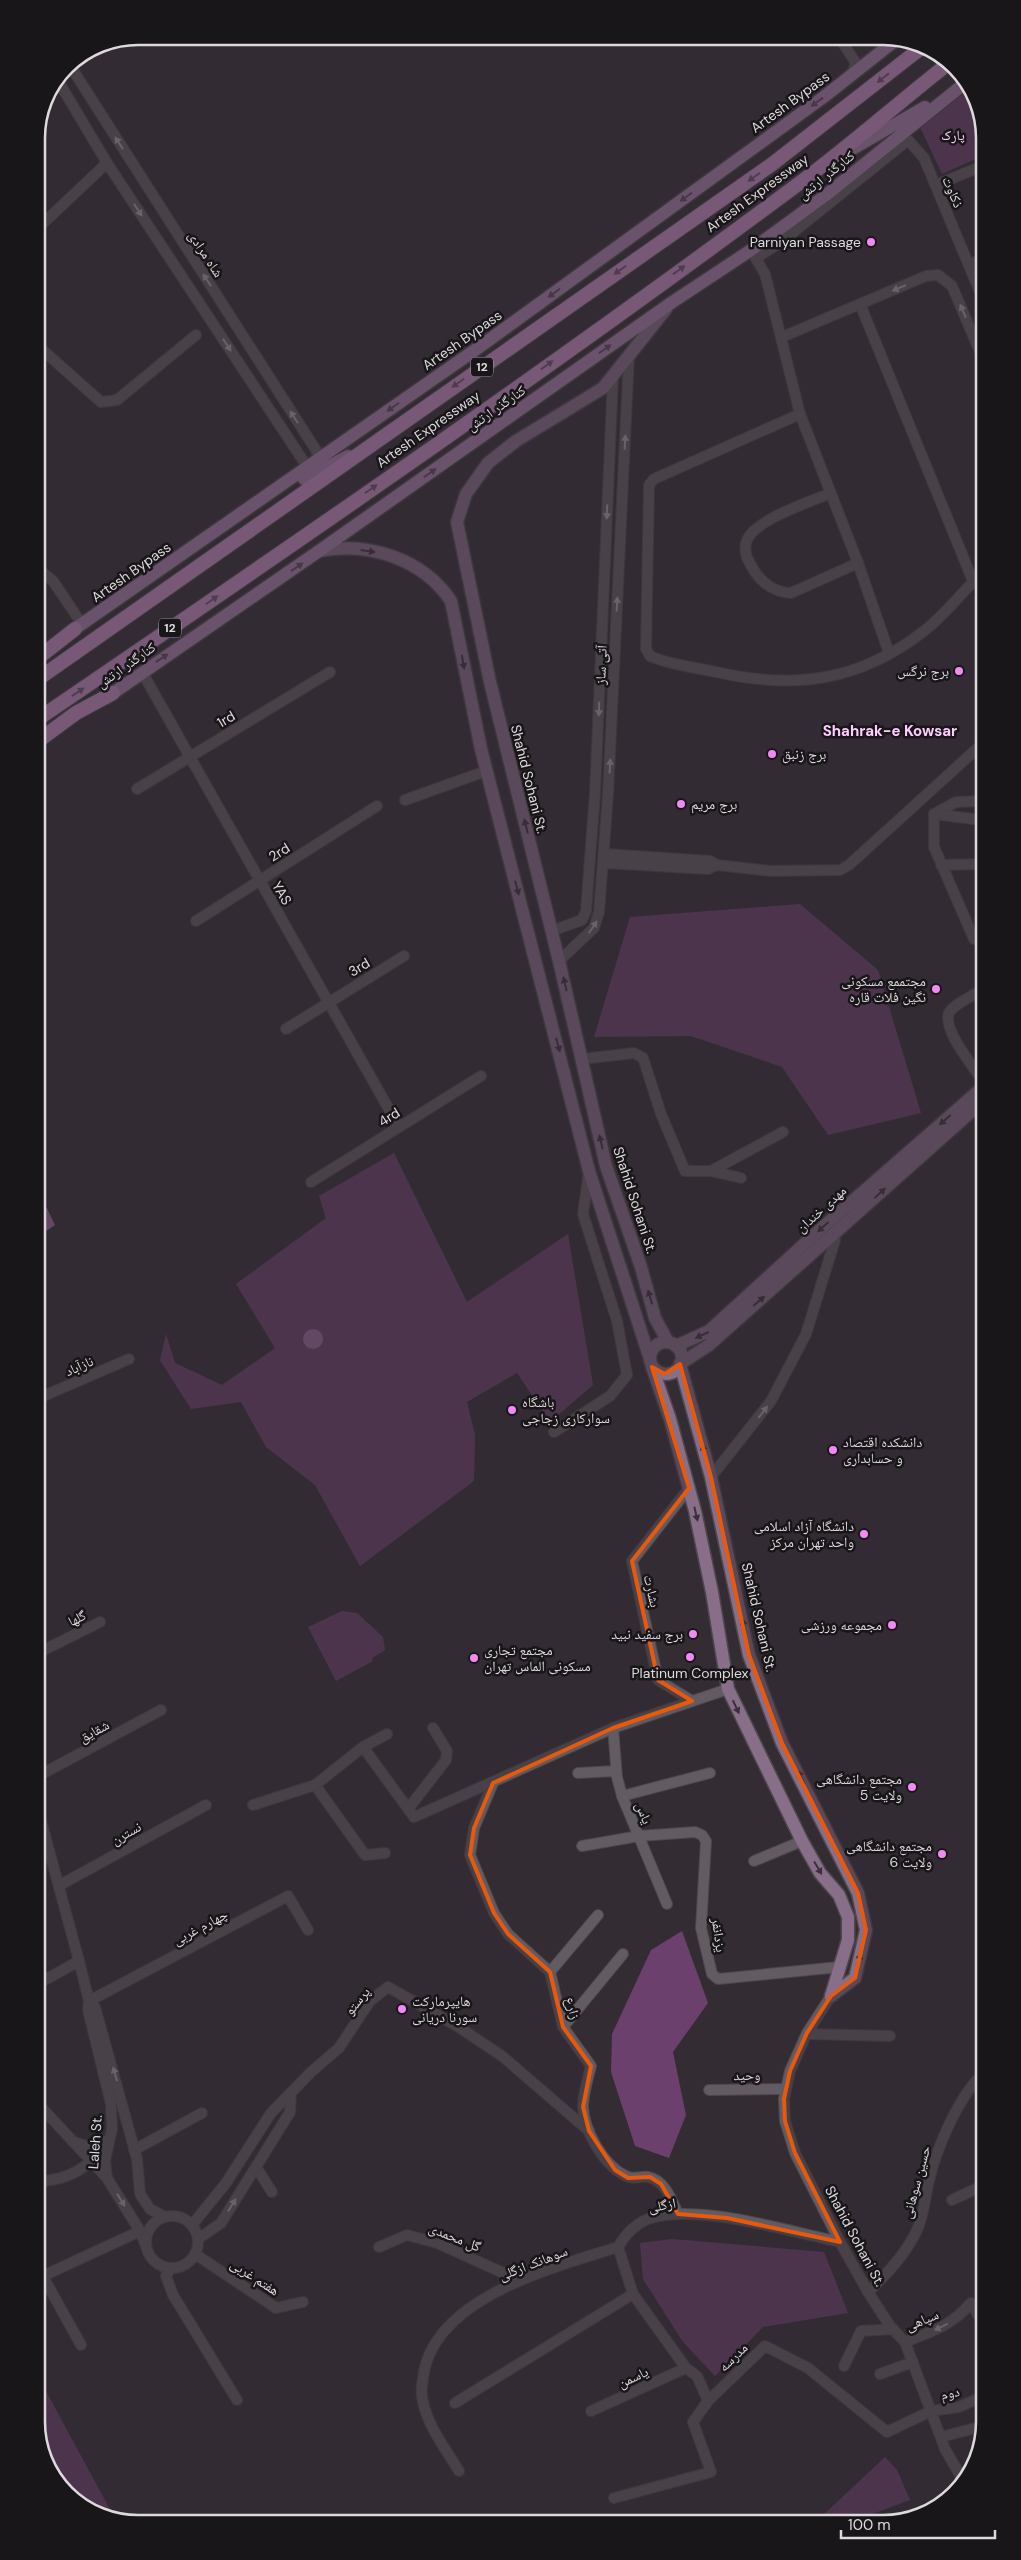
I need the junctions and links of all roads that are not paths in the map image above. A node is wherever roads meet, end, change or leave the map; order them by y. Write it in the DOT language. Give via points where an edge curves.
graph roads {
  1 [pos="844,45"];
  2 [pos="889,45"];
  3 [pos="917,51"];
  4 [pos="944,67"];
  5 [pos="73,71"];
  6 [pos="852,74"];
  7 [pos="960,85"];
  8 [pos="61,86"];
  9 [pos="960,86"];
  10 [pos="107,163"];
  11 [pos="976,169"];
  12 [pos="814,171"];
  13 [pos="936,185"];
  14 [pos="45,221"];
  15 [pos="754,254"];
  16 [pos="976,262"];
  17 [pos="969,265"];
  18 [pos="976,282"];
  19 [pos="671,303"];
  20 [pos="860,304"];
  21 [pos="196,335"];
  22 [pos="782,337"];
  23 [pos="976,343"];
  24 [pos="45,352"];
  25 [pos="629,355"];
  26 [pos="613,376"];
  27 [pos="612,402"];
  28 [pos="627,402"];
  29 [pos="800,414"];
  30 [pos="376,440"];
  31 [pos="320,458"];
  32 [pos="308,468"];
  33 [pos="831,493"];
  34 [pos="256,504"];
  35 [pos="319,551"];
  36 [pos="858,563"];
  37 [pos="45,575"];
  38 [pos="976,575"];
  39 [pos="976,578"];
  40 [pos="79,627"];
  41 [pos="45,652"];
  42 [pos="889,653"];
  43 [pos="142,672"];
  44 [pos="330,672"];
  45 [pos="45,674"];
  46 [pos="490,682"];
  47 [pos="467,685"];
  48 [pos="113,693"];
  49 [pos="45,714"];
  50 [pos="45,736"];
  51 [pos="45,743"];
  52 [pos="976,750"];
  53 [pos="190,757"];
  54 [pos="486,771"];
  55 [pos="137,789"];
  56 [pos="595,793"];
  57 [pos="608,794"];
  58 [pos="405,800"];
  59 [pos="976,801"];
  60 [pos="377,806"];
  61 [pos="934,814"];
  62 [pos="976,819"];
  63 [pos="605,858"];
  64 [pos="976,864"];
  65 [pos="941,865"];
  66 [pos="260,880"];
  67 [pos="196,921"];
  68 [pos="552,931"];
  69 [pos="976,933"];
  70 [pos="404,956"];
  71 [pos="559,961"];
  72 [pos="976,994"];
  73 [pos="329,1002"];
  74 [pos="286,1029"];
  75 [pos="582,1059"];
  76 [pos="976,1071"];
  77 [pos="481,1076"];
  78 [pos="976,1093"];
  79 [pos="976,1107"];
  80 [pos="399,1127"];
  81 [pos="783,1132"];
  82 [pos="606,1166"];
  83 [pos="589,1171"];
  84 [pos="711,1171"];
  85 [pos="741,1178"];
  86 [pos="311,1182"];
  87 [pos="834,1240"];
  88 [pos="672,1344"];
  89 [pos="129,1358"];
  90 [pos="651,1363"];
  91 [pos="680,1364"];
  92 [pos="45,1395"];
  93 [pos="554,1432"];
  94 [pos="711,1478"];
  95 [pos="690,1488"];
  96 [pos="100,1622"];
  97 [pos="45,1650"];
  98 [pos="728,1689"];
  99 [pos="692,1701"];
  100 [pos="161,1710"];
  101 [pos="433,1728"];
  102 [pos="613,1728"];
  103 [pos="387,1734"];
  104 [pos="363,1747"];
  105 [pos="616,1771"];
  106 [pos="45,1772"];
  107 [pos="578,1773"];
  108 [pos="710,1773"];
  109 [pos="493,1783"];
  110 [pos="315,1785"];
  111 [pos="622,1796"];
  112 [pos="206,1805"];
  113 [pos="253,1805"];
  114 [pos="408,1809"];
  115 [pos="45,1834"];
  116 [pos="639,1836"];
  117 [pos="802,1841"];
  118 [pos="582,1846"];
  119 [pos="386,1853"];
  120 [pos="754,1861"];
  121 [pos="60,1885"];
  122 [pos="667,1904"];
  123 [pos="598,1915"];
  124 [pos="308,1930"];
  125 [pos="623,1954"];
  126 [pos="80,1961"];
  127 [pos="839,1967"];
  128 [pos="550,1972"];
  129 [pos="45,1979"];
  130 [pos="831,1996"];
  131 [pos="89,2001"];
  132 [pos="562,2027"];
  133 [pos="807,2034"];
  134 [pos="890,2036"];
  135 [pos="976,2084"];
  136 [pos="786,2089"];
  137 [pos="709,2090"];
  138 [pos="291,2093"];
  139 [pos="45,2112"];
  140 [pos="202,2114"];
  141 [pos="112,2129"];
  142 [pos="589,2131"];
  143 [pos="68,2139"];
  144 [pos="105,2143"];
  145 [pos="134,2150"];
  146 [pos="92,2162"];
  147 [pos="256,2167"];
  148 [pos="107,2178"];
  149 [pos="45,2180"];
  150 [pos="976,2189"];
  151 [pos="272,2192"];
  152 [pos="952,2200"];
  153 [pos="678,2214"];
  154 [pos="165,2217"];
  155 [pos="192,2225"];
  156 [pos="140,2231"];
  157 [pos="198,2239"];
  158 [pos="840,2242"];
  159 [pos="146,2246"];
  160 [pos="379,2247"];
  161 [pos="618,2247"];
  162 [pos="196,2254"];
  163 [pos="170,2268"];
  164 [pos="45,2274"];
  165 [pos="45,2280"];
  166 [pos="519,2280"];
  167 [pos="868,2292"];
  168 [pos="634,2294"];
  169 [pos="304,2302"];
  170 [pos="976,2312"];
  171 [pos="893,2329"];
  172 [pos="905,2342"];
  173 [pos="81,2346"];
  174 [pos="913,2362"];
  175 [pos="844,2366"];
  176 [pos="686,2368"];
  177 [pos="880,2374"];
  178 [pos="237,2400"];
  179 [pos="975,2400"];
  180 [pos="708,2401"];
  181 [pos="456,2403"];
  182 [pos="591,2411"];
  183 [pos="931,2411"];
  184 [pos="976,2428"];
  185 [pos="941,2437"];
  186 [pos="459,2471"];
  187 [pos="960,2475"];
  188 [pos="614,2498"];
  1 -- 6 [label="street" via="856,64"];
  2 -- 6 [label="main road, Artesh Bypass"];
  3 -- 30 [label="highway, Artesh Expressway / 12, one-way" via="771,165"];
  4 -- 12 [label="highway, Artesh Expressway / 12"];
  31 -- 5 [label="street, شاه مرادی, one-way"];
  6 -- 31 [label="main road, Artesh Bypass, one-way" via="478,348"];
  7 -- 12 [label="main road"];
  8 -- 10 [label="street"];
  9 -- 15 [label="main road, کنارگذر ارتش"];
  10 -- 14 [label="street"];
  10 -- 32 [label="street, one-way"];
  11 -- 13 [label="street"];
  49 -- 12 [label="highway, Artesh Expressway / 12, one-way" via="473,417"];
  13 -- 15 [label="street, ذکاوت" via="924,158 908,140 781,242"];
  13 -- 17 [label="street, ذکاوت"];
  15 -- 19 [label="main road, کنارگذر ارتش"];
  15 -- 22 [label="street" via="765,274"];
  16 -- 17 [label="street"];
  17 -- 18 [label="street, ذکاوت"];
  19 -- 25 [label="main road, Shahid Sohani St."];
  35 -- 19 [label="main road, کنارگذر ارتش, one-way"];
  20 -- 22 [label="street"];
  23 -- 20 [label="street, one-way" via="952,286 938,275 926,276"];
  20 -- 38 [label="street"];
  21 -- 24 [label="street" via="117,400 101,402"];
  22 -- 29 [label="street"];
  25 -- 26 [label="main road, Shahid Sohani St."];
  25 -- 28 [label="street, آتی ساز"];
  26 -- 27 [label="street, آتی ساز"];
  26 -- 46 [label="main road, Shahid Sohani St." via="596,392 501,451 477,476 462,503 456,522 457,531"];
  27 -- 28 [label="street" via="623,397"];
  27 -- 56 [label="street, آتی ساز, one-way"];
  57 -- 28 [label="street, آتی ساز, one-way"];
  29 -- 33 [label="street"];
  29 -- 42 [label="street" via="654,479 650,485 646,649 650,656 666,661 737,677 785,681 809,681 846,673"];
  30 -- 34 [label="main road"];
  30 -- 45 [label="highway, Artesh Expressway / 12"];
  31 -- 32 [label="main road, Artesh Bypass"];
  32 -- 34 [label="main road, Artesh Bypass"];
  33 -- 36 [label="street"];
  33 -- 36 [label="street" via="761,524 748,539 746,556 758,576 779,592 791,592"];
  34 -- 40 [label="main road, Artesh Bypass"];
  43 -- 35 [label="main road, کنارگذر ارتش, one-way"];
  35 -- 47 [label="main road, Shahid Sohani St., one-way" via="344,548 385,554 411,564 434,581 451,601"];
  36 -- 42 [label="street"];
  37 -- 40 [label="street" via="53,582"];
  39 -- 42 [label="street" via="926,630"];
  40 -- 41 [label="highway"];
  43 -- 48 [label="main road, کنارگذر ارتش"];
  43 -- 53 [label="street, YAS"];
  44 -- 53 [label="street, 1rd"];
  46 -- 47 [label="main road"];
  68 -- 46 [label="main road, Shahid Sohani St., one-way"];
  47 -- 54 [label="main road, Shahid Sohani St."];
  48 -- 50 [label="highway"];
  48 -- 51 [label="main road, کنارگذر ارتش"];
  52 -- 63 [label="street" via="840,870 771,870 717,865 708,869"];
  53 -- 55 [label="street, 1rd"];
  53 -- 66 [label="street, YAS"];
  54 -- 58 [label="street"];
  54 -- 83 [label="main road, Shahid Sohani St., one-way"];
  56 -- 57 [label="street"];
  56 -- 68 [label="street, آتی ساز" via="585,916"];
  57 -- 63 [label="street, آتی ساز"];
  59 -- 61 [label="street" via="956,802"];
  60 -- 66 [label="street, 2rd"];
  61 -- 62 [label="street"];
  61 -- 65 [label="street" via="934,847"];
  71 -- 63 [label="street, آتی ساز, one-way" via="598,921"];
  64 -- 65 [label="street"];
  65 -- 69 [label="street"];
  66 -- 67 [label="street, 2rd"];
  66 -- 73 [label="street, YAS"];
  68 -- 71 [label="main road, Shahid Sohani St."];
  70 -- 73 [label="street, 3rd"];
  75 -- 71 [label="main road, Shahid Sohani St., one-way"];
  72 -- 76 [label="street" via="952,1009 948,1019 953,1037"];
  73 -- 74 [label="street, 3rd"];
  73 -- 80 [label="street, YAS"];
  82 -- 75 [label="main road, Shahid Sohani St., one-way"];
  75 -- 84 [label="street" via="639,1054 682,1168 695,1172"];
  77 -- 80 [label="street, 4rd"];
  78 -- 88 [label="main road, مهدی خندان, one-way" via="709,1331"];
  91 -- 79 [label="main road, مهدی خندان, one-way" via="709,1345"];
  80 -- 86 [label="street, 4rd"];
  81 -- 84 [label="street"];
  82 -- 83 [label="main road"];
  88 -- 82 [label="main road, Shahid Sohani St., one-way" via="656,1318"];
  83 -- 90 [label="main road, Shahid Sohani St."];
  83 -- 93 [label="street" via="583,1214 618,1321 627,1375 610,1396"];
  84 -- 85 [label="street"];
  94 -- 87 [label="street, one-way" via="771,1401 806,1334"];
  88 -- 90 [label="main road" via="655,1346"];
  88 -- 91 [label="main road" via="681,1355"];
  89 -- 92 [label="street, نازآباد"];
  90 -- 91 [label="main road" via="664,1374 674,1372"];
  90 -- 95 [label="main road, Shahid Sohani St."];
  94 -- 91 [label="main road, Shahid Sohani St., one-way"];
  130 -- 94 [label="main road, Shahid Sohani St., one-way" via="855,1978 866,1930 858,1893 782,1743 762,1692 749,1655"];
  95 -- 98 [label="main road, Shahid Sohani St., one-way" via="706,1557"];
  95 -- 99 [label="street, بشارت" via="632,1561 658,1680"];
  96 -- 97 [label="street, گلها"];
  98 -- 99 [label="street"];
  98 -- 117 [label="main road, Shahid Sohani St., one-way"];
  99 -- 102 [label="street"];
  100 -- 106 [label="street, شقایق"];
  101 -- 114 [label="street" via="447,1752 446,1760"];
  102 -- 105 [label="street, یاس"];
  102 -- 109 [label="street"];
  103 -- 104 [label="street"];
  104 -- 110 [label="street"];
  104 -- 114 [label="street"];
  105 -- 107 [label="street"];
  105 -- 111 [label="street, یاس"];
  108 -- 111 [label="street"];
  109 -- 114 [label="street" via="414,1817"];
  109 -- 128 [label="street" via="474,1828 470,1855 494,1913 508,1934"];
  110 -- 113 [label="street"];
  110 -- 119 [label="street" via="365,1855"];
  111 -- 116 [label="street, یاس"];
  112 -- 121 [label="street, نسترن"];
  115 -- 121 [label="street, Laleh St."];
  116 -- 118 [label="street"];
  116 -- 122 [label="street, یاس"];
  116 -- 127 [label="street, یزدانفر" via="695,1832 706,1841 702,1928 712,1974 718,1979"];
  117 -- 120 [label="street"];
  117 -- 127 [label="main road, Shahid Sohani St., one-way" via="820,1872 838,1894 848,1917 848,1940"];
  121 -- 126 [label="street, Laleh St."];
  123 -- 128 [label="street"];
  124 -- 131 [label="street, چهارم غربی" via="288,1896"];
  125 -- 132 [label="street"];
  126 -- 129 [label="street"];
  126 -- 131 [label="street, Laleh St."];
  127 -- 130 [label="main road, Shahid Sohani St."];
  128 -- 132 [label="street, زارع"];
  130 -- 133 [label="street, Shahid Sohani St."];
  131 -- 141 [label="street, Laleh St." via="88,2010 111,2104"];
  145 -- 131 [label="street, Laleh St., one-way" via="95,2007"];
  132 -- 142 [label="street, زارع" via="591,2066 583,2106"];
  133 -- 134 [label="street"];
  133 -- 136 [label="street, Shahid Sohani St." via="790,2071"];
  135 -- 167 [label="street, حسین سوهانی" via="944,2137 918,2228 887,2274"];
  136 -- 137 [label="street, وحید"];
  136 -- 158 [label="street, Shahid Sohani St." via="785,2121 795,2153"];
  138 -- 142 [label="street, پرستو" via="339,2048 370,2001 388,1987 502,2056"];
  138 -- 147 [label="street" via="290,2112"];
  138 -- 155 [label="street, پرستو" via="271,2113 226,2183"];
  139 -- 143 [label="street"];
  140 -- 145 [label="street"];
  141 -- 144 [label="street"];
  141 -- 148 [label="street, Laleh St." via="105,2160"];
  142 -- 153 [label="street, زارع" via="615,2170 628,2178 650,2177 661,2184"];
  143 -- 144 [label="street" via="91,2148"];
  143 -- 146 [label="street"];
  144 -- 146 [label="street"];
  145 -- 154 [label="street, Laleh St." via="140,2194 150,2209"];
  146 -- 148 [label="street"];
  146 -- 149 [label="street" via="60,2178"];
  147 -- 151 [label="street"];
  157 -- 147 [label="street, one-way" via="221,2223"];
  148 -- 156 [label="street, Laleh St., one-way"];
  150 -- 152 [label="street"];
  153 -- 158 [label="street, ازگلی" via="728,2218"];
  153 -- 161 [label="street, ازگلی" via="648,2219 625,2234"];
  154 -- 155 [label="street" via="178,2216"];
  154 -- 159 [label="street" via="149,2229"];
  155 -- 157 [label="street"];
  156 -- 159 [label="street, Laleh St."];
  156 -- 164 [label="street"];
  157 -- 162 [label="street"];
  158 -- 167 [label="street, Shahid Sohani St."];
  159 -- 163 [label="street" via="154,2262"];
  160 -- 166 [label="street, گل محمدی" via="407,2235 437,2243"];
  161 -- 166 [label="street, سوهانک ازگلی"];
  161 -- 168 [label="street"];
  162 -- 163 [label="street" via="185,2265"];
  162 -- 169 [label="street, هفتم غربی" via="276,2308"];
  163 -- 178 [label="street" via="166,2276 172,2294"];
  165 -- 173 [label="street"];
  166 -- 186 [label="street, سوهانک ازگلی" via="494,2293 451,2324 437,2340 425,2362 421,2395 428,2418"];
  167 -- 171 [label="street, Shahid Sohani St."];
  168 -- 176 [label="street"];
  168 -- 181 [label="street"];
  170 -- 172 [label="street, سپاهی, one-way" via="971,2303 944,2327"];
  171 -- 172 [label="street, Shahid Sohani St."];
  171 -- 175 [label="street" via="861,2331"];
  172 -- 174 [label="street, Shahid Sohani St."];
  174 -- 177 [label="street"];
  174 -- 183 [label="street, Shahid Sohani St."];
  176 -- 180 [label="street" via="697,2376"];
  176 -- 182 [label="street, یاسمن"];
  179 -- 183 [label="street, دوم" via="959,2407"];
  180 -- 183 [label="street, مدرسه" via="765,2346 808,2368 887,2432"];
  180 -- 188 [label="street, مدرسه" via="692,2422 711,2472"];
  183 -- 185 [label="street, Shahid Sohani St."];
  184 -- 185 [label="street"];
  185 -- 187 [label="street, Shahid Sohani St."];
}
